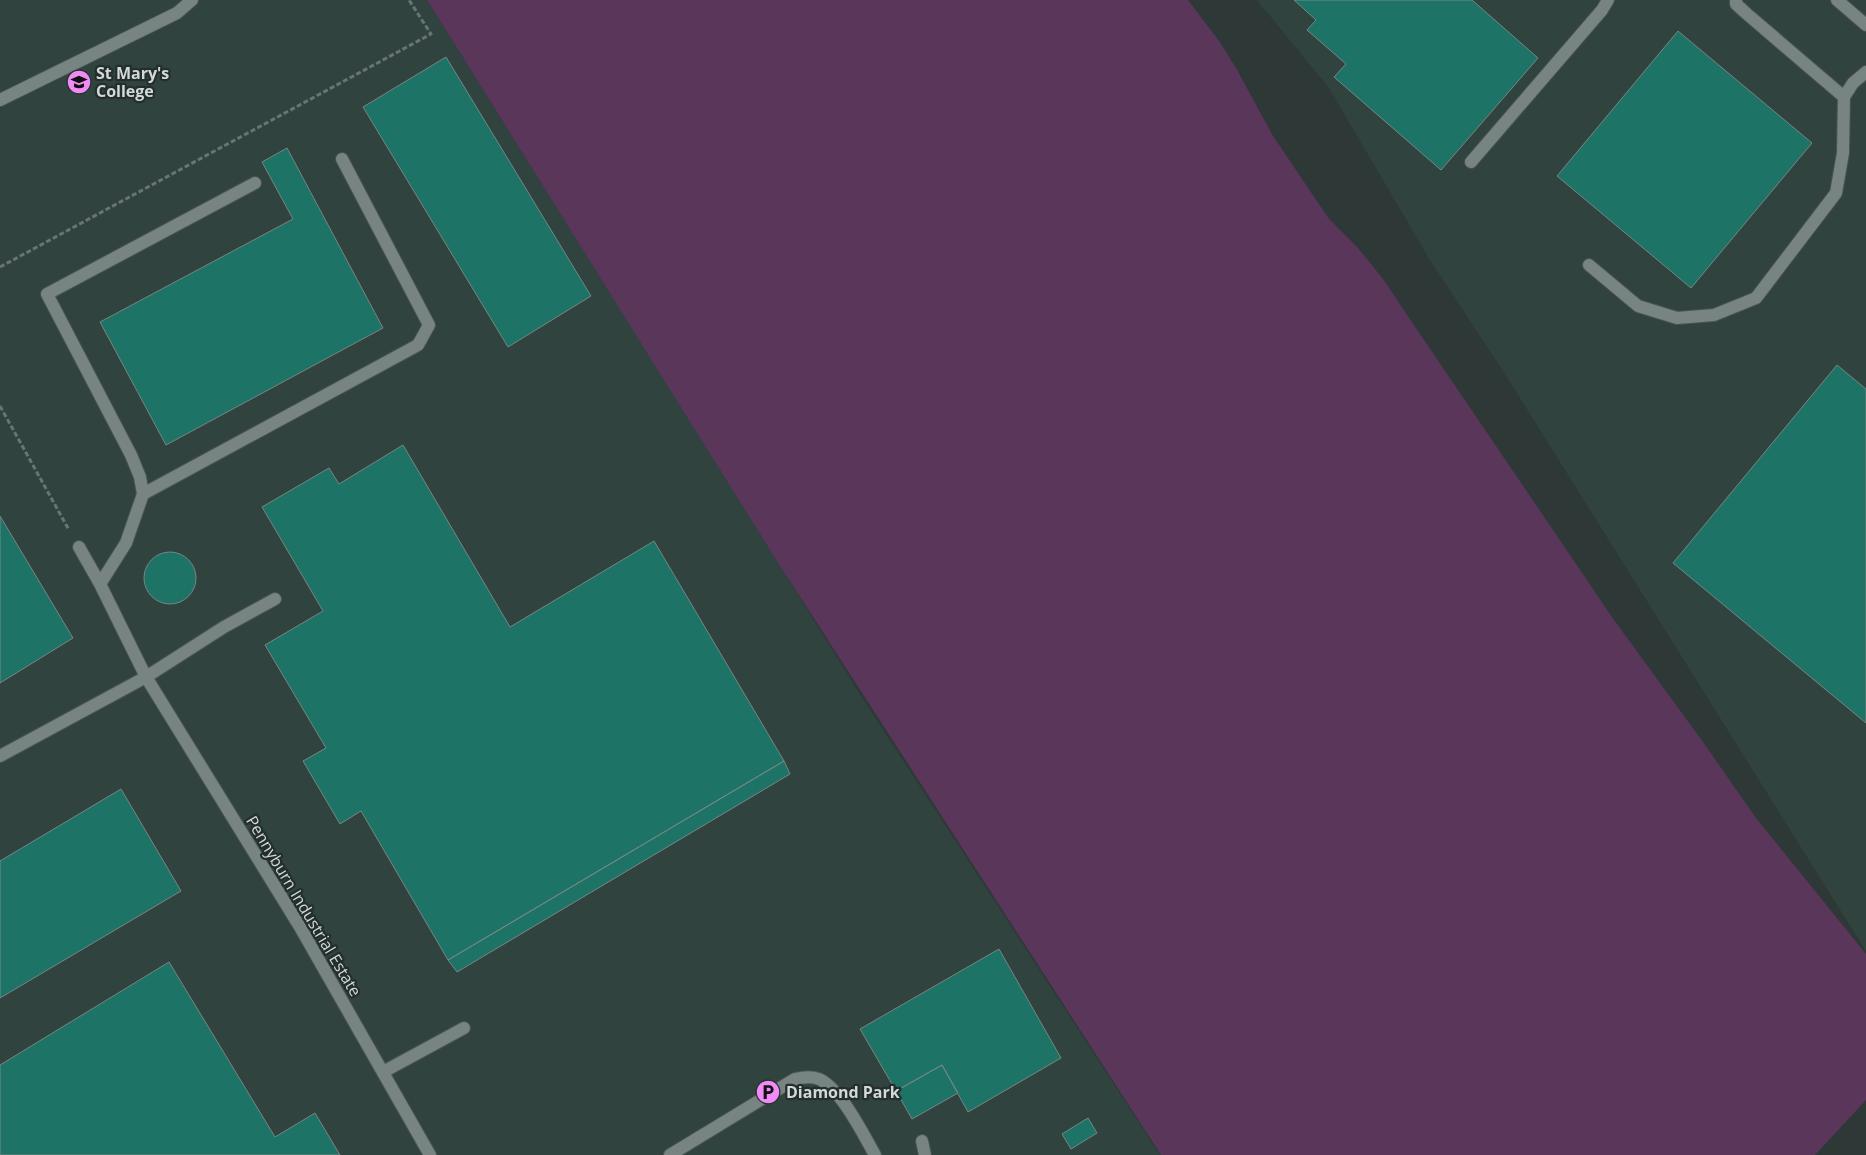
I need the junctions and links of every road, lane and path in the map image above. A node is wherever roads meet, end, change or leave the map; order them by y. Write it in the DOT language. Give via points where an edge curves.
graph roads {
  1 [pos="192,0"];
  2 [pos="410,0"];
  3 [pos="1608,0"];
  4 [pos="1736,0"];
  5 [pos="1837,0"];
  6 [pos="1866,25"];
  7 [pos="1866,72"];
  8 [pos="1844,97"];
  9 [pos="0,100"];
  10 [pos="342,158"];
  11 [pos="1471,162"];
  12 [pos="255,183"];
  13 [pos="1589,265"];
  14 [pos="0,267"];
  15 [pos="0,406"];
  16 [pos="143,494"];
  17 [pos="79,547"];
  18 [pos="100,584"];
  19 [pos="276,598"];
  20 [pos="146,677"];
  21 [pos="0,756"];
  22 [pos="464,1028"];
  23 [pos="383,1072"];
  24 [pos="922,1141"];
  25 [pos="430,1155"];
  26 [pos="670,1155"];
  27 [pos="875,1155"];
  28 [pos="926,1155"];
  1 -- 9 [label="street" via="177,13"];
  2 -- 14 [label="path" via="431,34"];
  3 -- 11 [label="street"];
  4 -- 8 [label="street" via="1747,14"];
  5 -- 6 [label="street"];
  7 -- 8 [label="street"];
  8 -- 13 [label="street" via="1844,153 1836,193 1756,298 1714,315 1677,318 1638,306"];
  10 -- 16 [label="street" via="430,325 418,344"];
  12 -- 16 [label="street" via="47,294 131,455"];
  15 -- 17 [label="path"];
  16 -- 18 [label="street" via="126,543"];
  17 -- 18 [label="street, Pennyburn Industrial Estate"];
  18 -- 20 [label="street, Pennyburn Industrial Estate"];
  19 -- 20 [label="street"];
  20 -- 21 [label="street"];
  20 -- 23 [label="street, Pennyburn Industrial Estate" via="300,927"];
  22 -- 23 [label="street"];
  23 -- 25 [label="street, Pennyburn Industrial Estate"];
  24 -- 28 [label="street"];
  26 -- 27 [label="street" via="795,1078 806,1077 828,1084 846,1106"];
}
